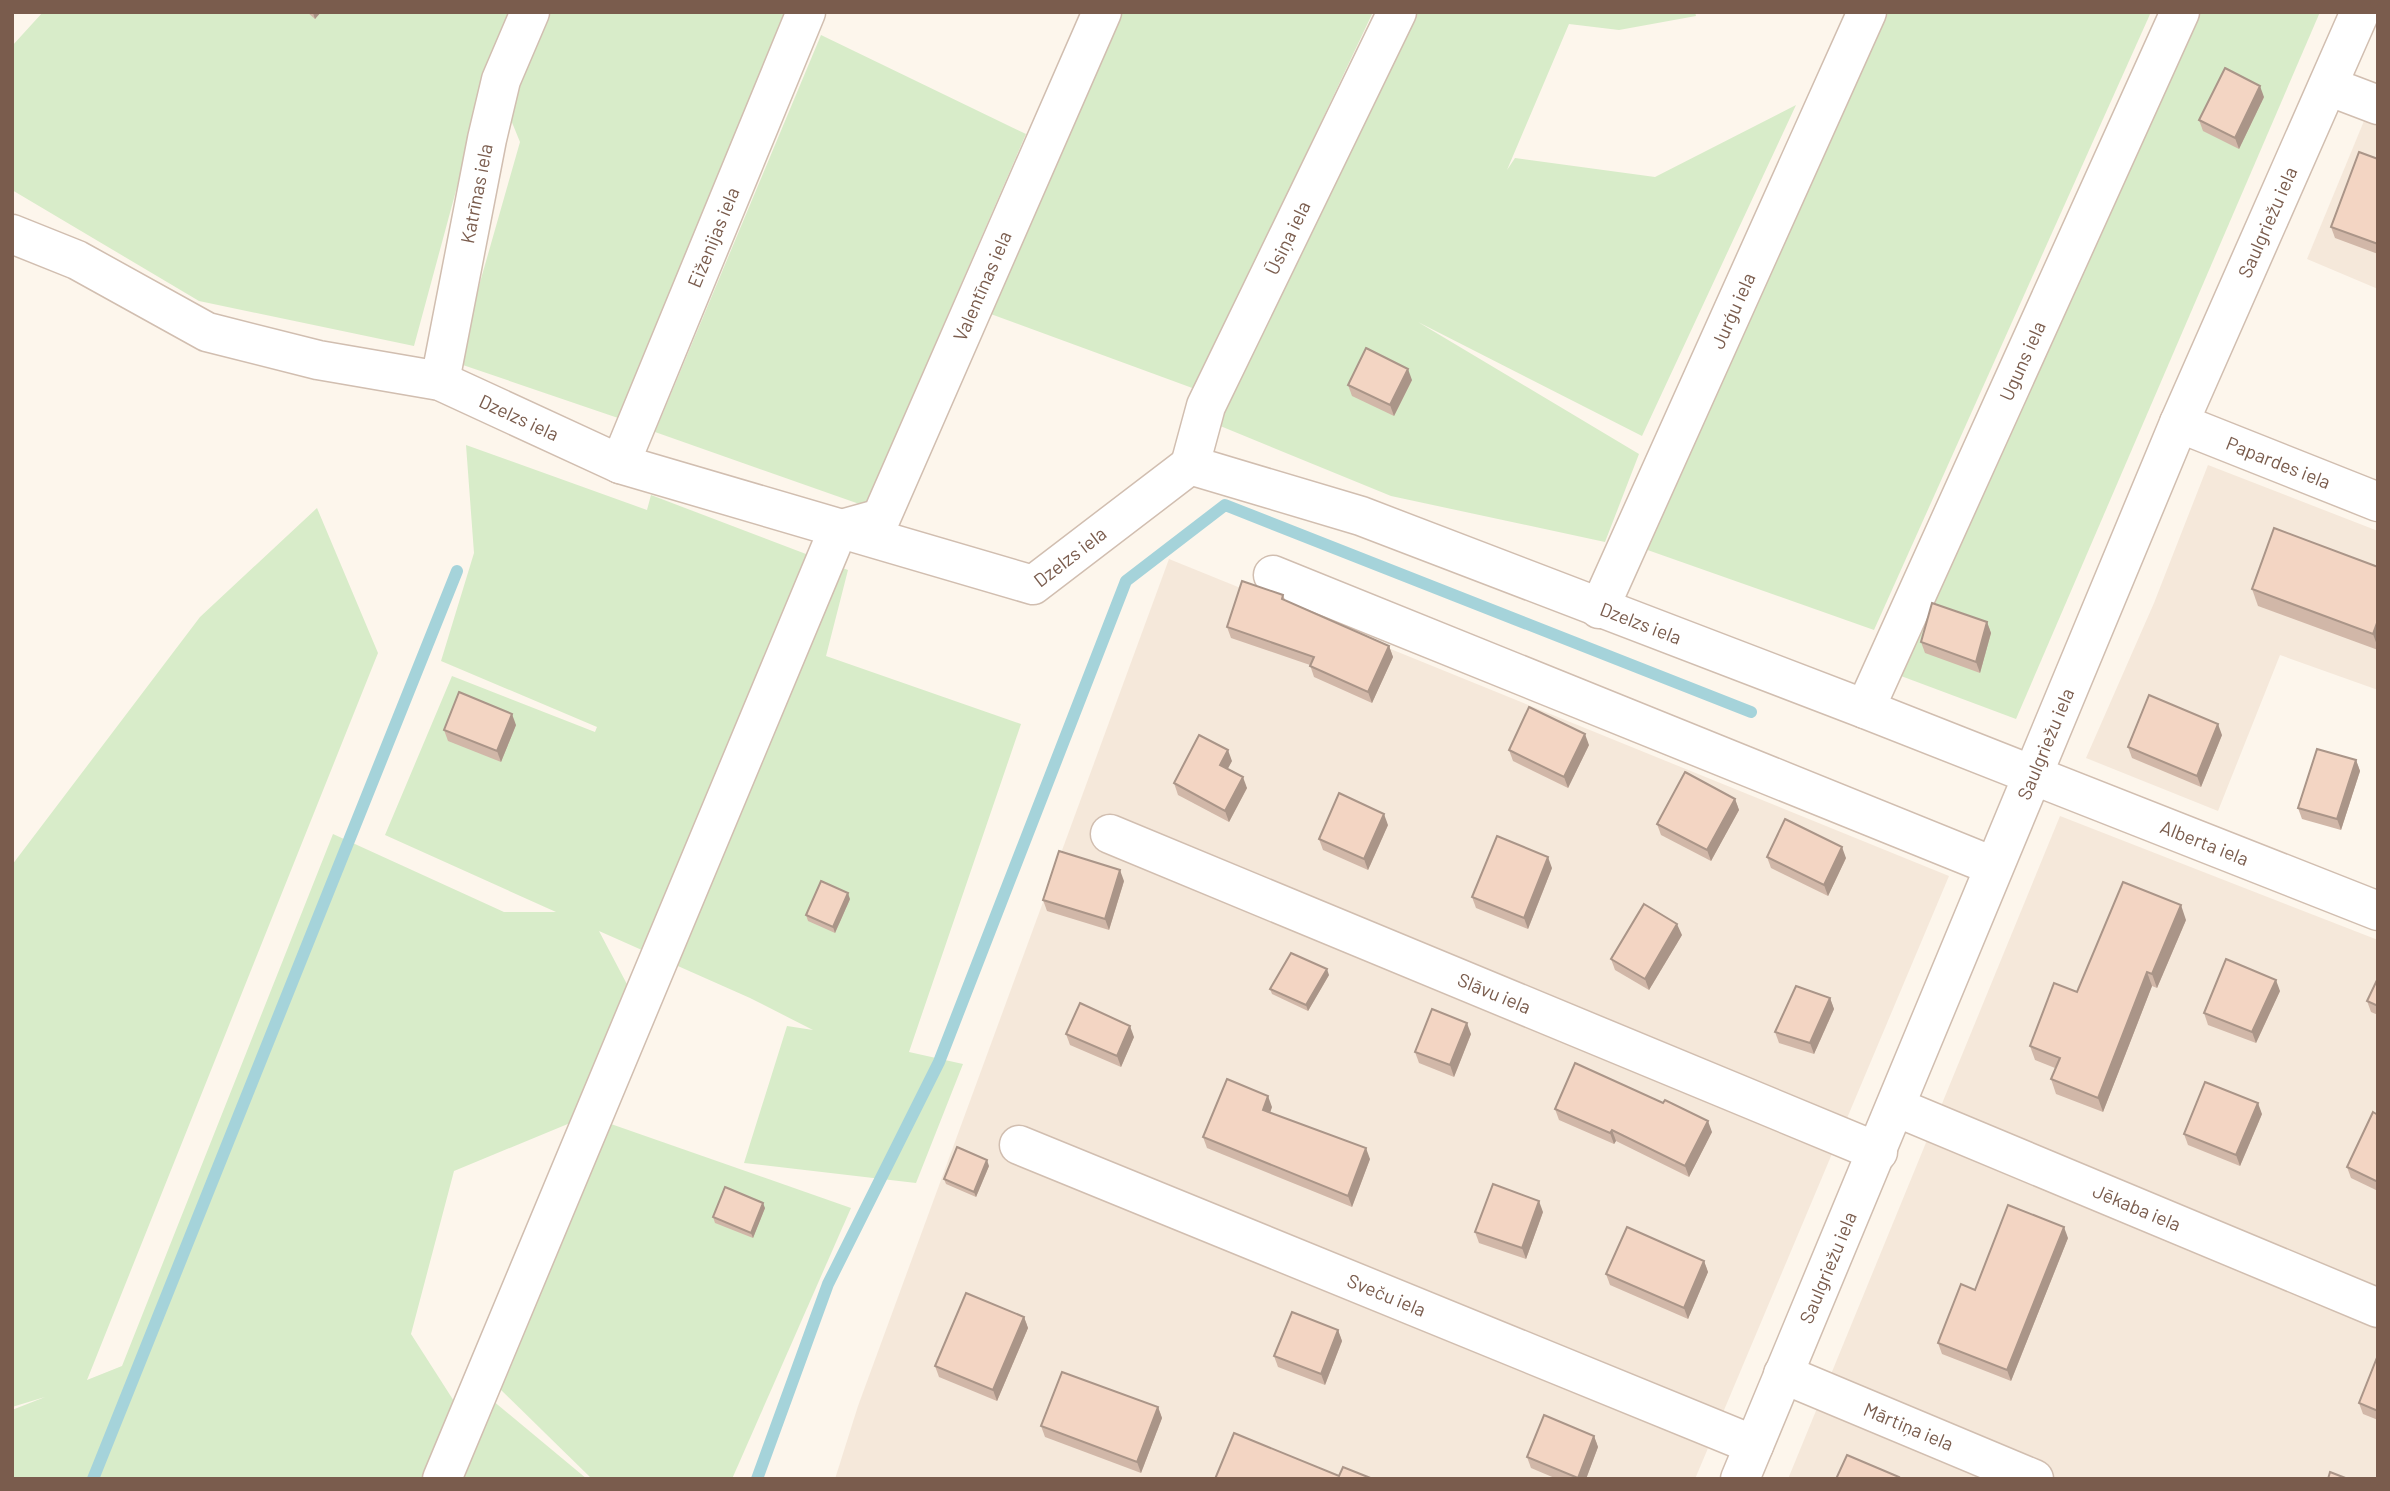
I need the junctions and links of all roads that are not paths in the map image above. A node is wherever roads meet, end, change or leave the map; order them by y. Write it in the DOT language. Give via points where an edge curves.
graph roads {
  1 [pos="530,12"];
  2 [pos="806,12"];
  3 [pos="1102,12"];
  4 [pos="1397,12"];
  5 [pos="1867,12"];
  6 [pos="2180,12"];
  7 [pos="2360,12"];
  8 [pos="2328,86"];
  9 [pos="2378,106"];
  10 [pos="12,234"];
  11 [pos="440,381"];
  12 [pos="2179,423"];
  13 [pos="620,464"];
  14 [pos="1190,465"];
  15 [pos="2378,502"];
  16 [pos="838,530"];
  17 [pos="1273,575"];
  18 [pos="1600,608"];
  19 [pos="1865,709"];
  20 [pos="2030,775"];
  21 [pos="1110,834"];
  22 [pos="1993,866"];
  23 [pos="2378,911"];
  24 [pos="1896,1108"];
  25 [pos="1019,1145"];
  26 [pos="1878,1152"];
  27 [pos="2378,1308"];
  28 [pos="1783,1374"];
  29 [pos="1747,1462"];
  30 [pos="442,1479"];
  31 [pos="2034,1479"];
  1 -- 11 [label="street, Katrīnas iela" via="501,80"];
  2 -- 13 [label="street, Eiženijas iela"];
  3 -- 16 [label="street, Valentīnas iela" via="881,518"];
  4 -- 14 [label="street, Ūsiņa iela" via="1206,406"];
  5 -- 18 [label="street, Jurģu iela"];
  6 -- 19 [label="street, Uguns iela"];
  7 -- 8 [label="street, Saulgriežu iela"];
  8 -- 9 [label="street"];
  8 -- 12 [label="street, Saulgriežu iela"];
  10 -- 11 [label="street, Dzelzs iela" via="78,260 206,332 318,360"];
  11 -- 13 [label="street, Dzelzs iela"];
  12 -- 15 [label="street, Papardes iela"];
  12 -- 20 [label="street, Saulgriežu iela"];
  13 -- 16 [label="street, Dzelzs iela"];
  14 -- 16 [label="street, Dzelzs iela" via="1033,585"];
  14 -- 18 [label="street, Dzelzs iela" via="1361,516"];
  16 -- 30 [label="street"];
  17 -- 22 [label="street"];
  18 -- 19 [label="street, Dzelzs iela"];
  19 -- 20 [label="street, Dzelzs iela"];
  20 -- 22 [label="street, Saulgriežu iela"];
  20 -- 23 [label="street, Alberta iela"];
  21 -- 26 [label="street, Slāvu iela"];
  22 -- 24 [label="street, Saulgriežu iela"];
  24 -- 26 [label="street, Saulgriežu iela"];
  24 -- 27 [label="street, Jēkaba iela"];
  25 -- 29 [label="street, Sveču iela"];
  26 -- 28 [label="street, Saulgriežu iela"];
  28 -- 29 [label="street, Saulgriežu iela"];
  28 -- 31 [label="street, Mārtiņa iela"];
}
